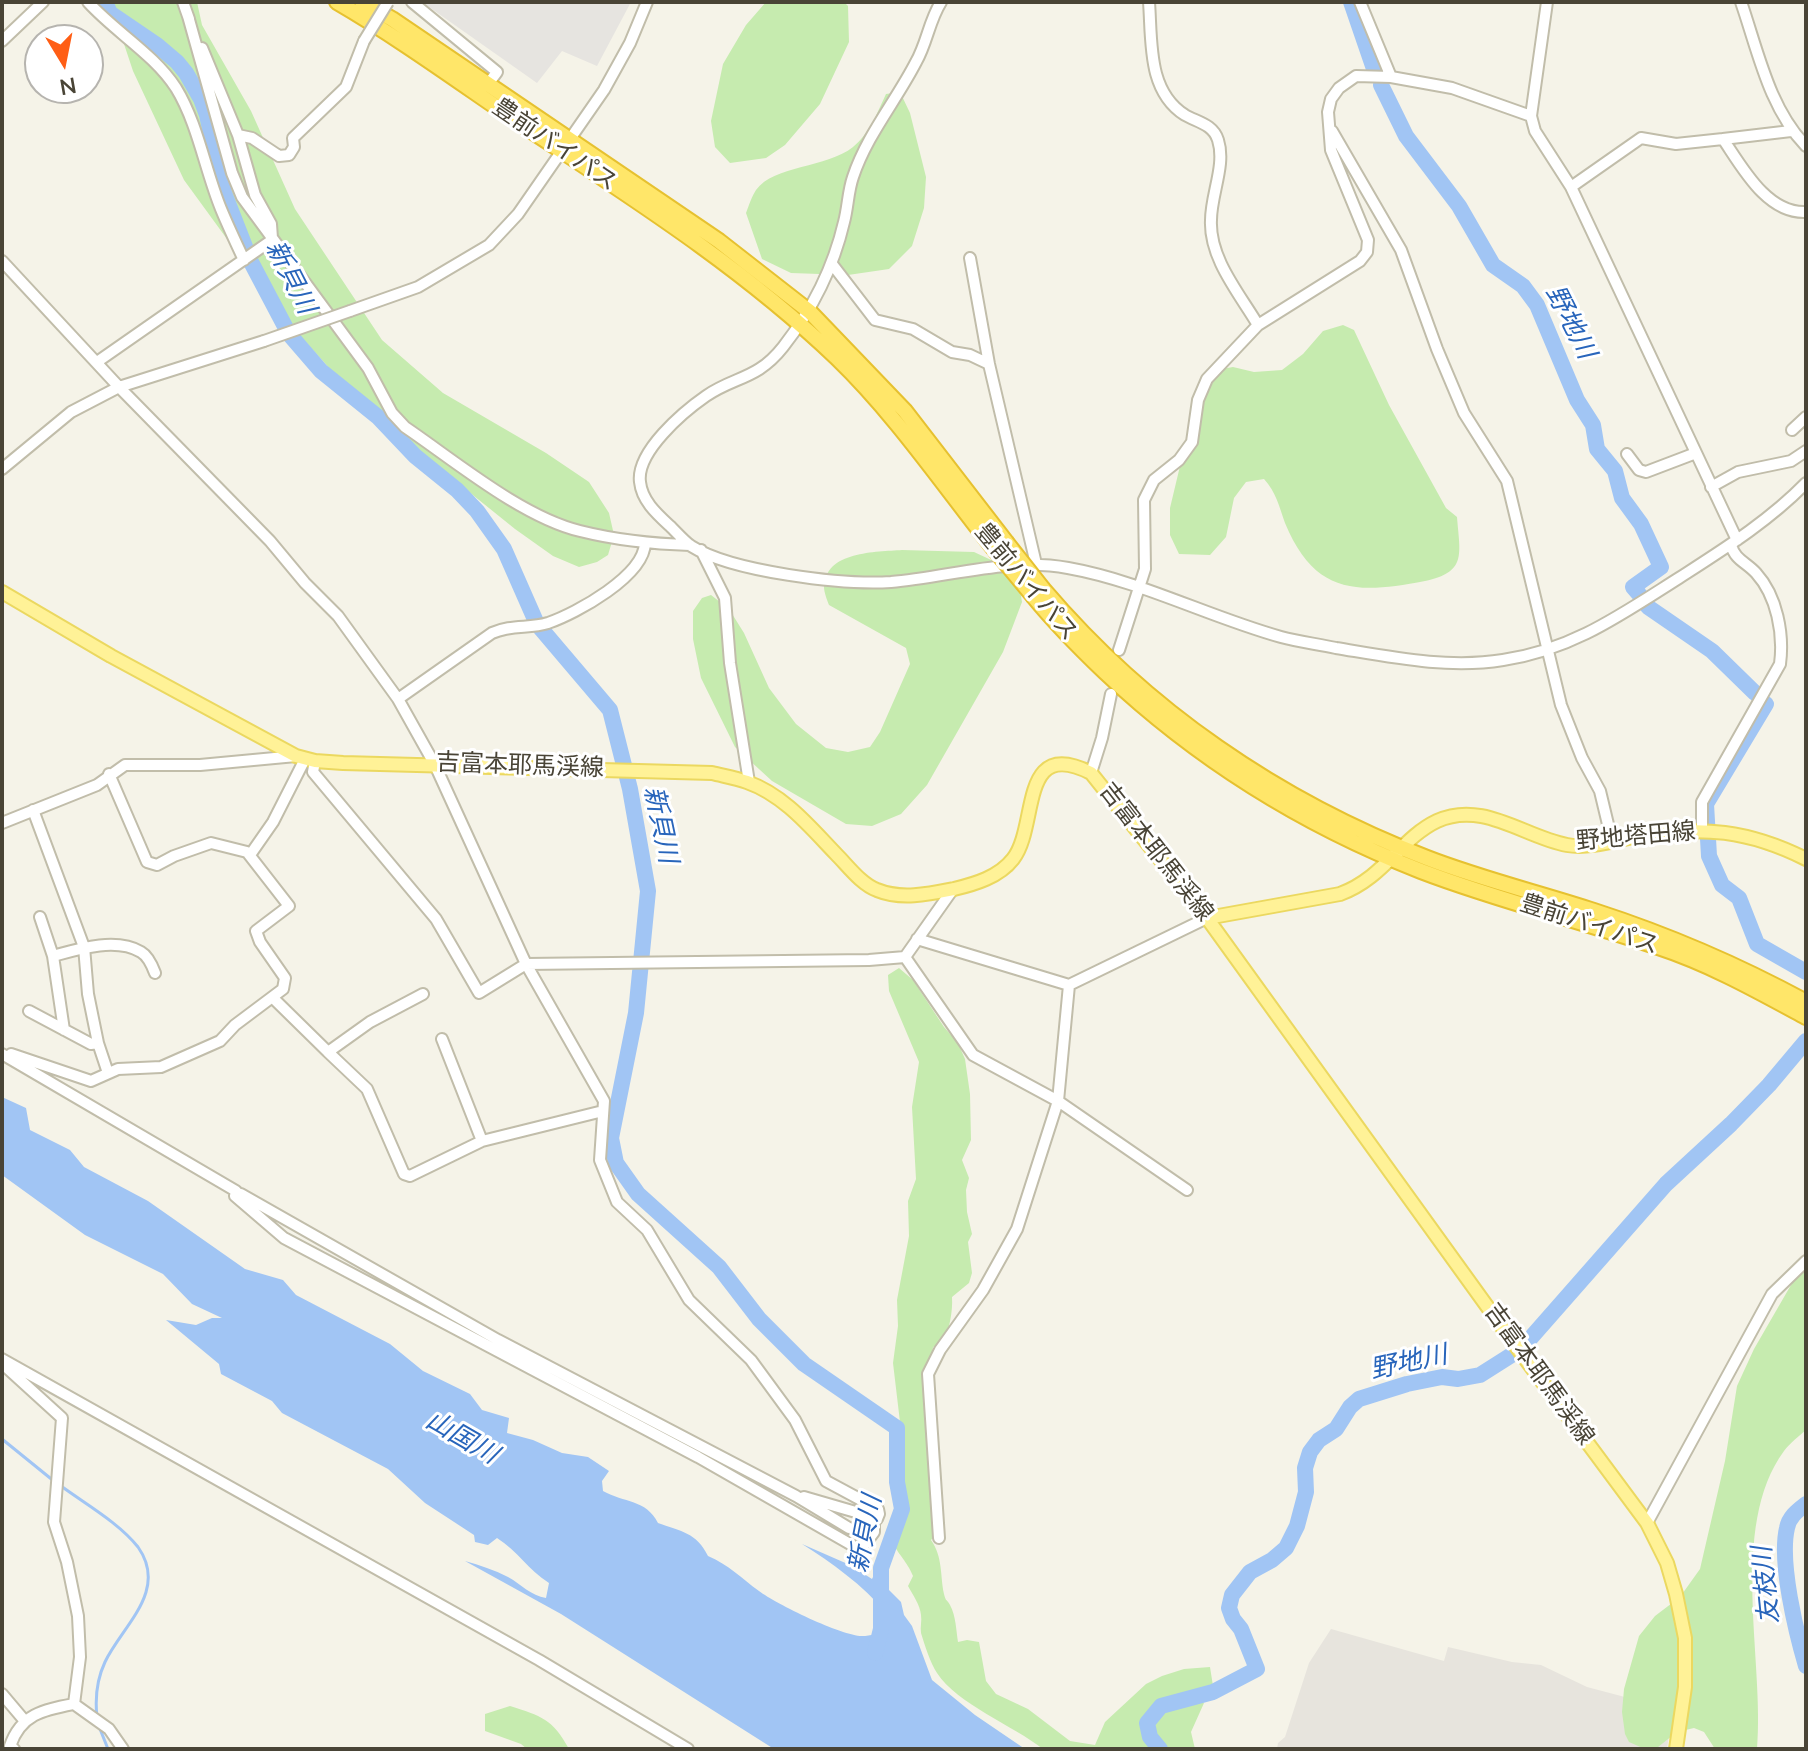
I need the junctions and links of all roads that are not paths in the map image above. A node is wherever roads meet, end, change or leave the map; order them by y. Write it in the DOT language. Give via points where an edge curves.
graph roads {
  1 [pos="43,2"];
  2 [pos="88,2"];
  3 [pos="183,2"];
  4 [pos="337,2"];
  5 [pos="362,2"];
  6 [pos="388,2"];
  7 [pos="412,2"];
  8 [pos="647,2"];
  9 [pos="941,2"];
  10 [pos="1149,2"];
  11 [pos="1360,2"];
  12 [pos="1547,2"];
  13 [pos="1741,2"];
  14 [pos="934,7"];
  15 [pos="188,16"];
  16 [pos="2,41"];
  17 [pos="1391,77"];
  18 [pos="488,84"];
  19 [pos="1531,116"];
  20 [pos="1330,126"];
  21 [pos="1791,131"];
  22 [pos="238,135"];
  23 [pos="1723,139"];
  24 [pos="565,144"];
  25 [pos="1806,146"];
  26 [pos="1571,187"];
  27 [pos="1806,212"];
  28 [pos="272,240"];
  29 [pos="970,258"];
  30 [pos="244,260"];
  31 [pos="2,261"];
  32 [pos="832,264"];
  33 [pos="804,317"];
  34 [pos="1258,325"];
  35 [pos="97,362"];
  36 [pos="989,364"];
  37 [pos="119,387"];
  38 [pos="1806,417"];
  39 [pos="1792,430"];
  40 [pos="1806,451"];
  41 [pos="1696,453"];
  42 [pos="1627,454"];
  43 [pos="2,469"];
  44 [pos="1806,483"];
  45 [pos="1711,487"];
  46 [pos="645,543"];
  47 [pos="1734,543"];
  48 [pos="690,545"];
  49 [pos="701,550"];
  50 [pos="1036,564"];
  51 [pos="1139,587"];
  52 [pos="2,592"];
  53 [pos="1119,650"];
  54 [pos="1549,650"];
  55 [pos="1111,694"];
  56 [pos="398,699"];
  57 [pos="305,759"];
  58 [pos="435,765"];
  59 [pos="1091,773"];
  60 [pos="109,774"];
  61 [pos="749,782"];
  62 [pos="33,810"];
  63 [pos="2,823"];
  64 [pos="1702,831"];
  65 [pos="1612,841"];
  66 [pos="1398,854"];
  67 [pos="250,855"];
  68 [pos="1806,859"];
  69 [pos="953,889"];
  70 [pos="40,917"];
  71 [pos="1207,918"];
  72 [pos="917,939"];
  73 [pos="84,947"];
  74 [pos="53,956"];
  75 [pos="905,957"];
  76 [pos="526,964"];
  77 [pos="155,973"];
  78 [pos="1069,985"];
  79 [pos="423,994"];
  80 [pos="273,998"];
  81 [pos="1806,1002"];
  82 [pos="29,1011"];
  83 [pos="1806,1017"];
  84 [pos="64,1030"];
  85 [pos="442,1039"];
  86 [pos="98,1043"];
  87 [pos="328,1052"];
  88 [pos="3,1055"];
  89 [pos="108,1073"];
  90 [pos="1058,1101"];
  91 [pos="603,1111"];
  92 [pos="482,1141"];
  93 [pos="1187,1190"];
  94 [pos="236,1191"];
  95 [pos="1806,1261"];
  96 [pos="2,1361"];
  97 [pos="796,1496"];
  98 [pos="874,1520"];
  99 [pos="1647,1523"];
  100 [pos="849,1528"];
  101 [pos="939,1538"];
  102 [pos="2,1694"];
  103 [pos="74,1704"];
  104 [pos="24,1720"];
  105 [pos="11,1748"];
  106 [pos="123,1749"];
  107 [pos="688,1749"];
  108 [pos="1676,1749"];
  1 -- 16 [label="street"];
  2 -- 30 [label="street" via="177,90"];
  3 -- 15 [label="street"];
  4 -- 24 [label="highway, 豊前バイパス"];
  5 -- 18 [label="highway, 豊前バイパス"];
  6 -- 22 [label="street, bridge" via="364,41 346,87 293,138 289,155 279,156"];
  7 -- 18 [label="street" via="497,72"];
  8 -- 24 [label="street" via="604,90"];
  9 -- 14 [label="street"];
  10 -- 34 [label="street" via="1158,84 1168,100 1217,136 1211,237"];
  11 -- 17 [label="street"];
  12 -- 19 [label="street"];
  13 -- 21 [label="street" via="1773,96"];
  14 -- 32 [label="street" via="918,59 868,141 852,179"];
  15 -- 22 [label="street"];
  15 -- 28 [label="street" via="232,173"];
  17 -- 19 [label="street" via="1452,88"];
  17 -- 20 [label="street" via="1356,76 1339,88 1331,99"];
  18 -- 24 [label="highway, 豊前バイパス"];
  19 -- 26 [label="street"];
  20 -- 34 [label="street" via="1331,150 1368,240 1367,252"];
  20 -- 54 [label="street" via="1401,250 1464,413 1507,481"];
  21 -- 23 [label="street"];
  21 -- 25 [label="street"];
  22 -- 28 [label="street"];
  23 -- 26 [label="street" via="1676,144 1641,138"];
  23 -- 27 [label="street" via="1754,185 1785,209"];
  24 -- 33 [label="highway, 豊前バイパス"];
  24 -- 37 [label="street, bridge" via="518,214 489,245 418,287"];
  26 -- 41 [label="street"];
  28 -- 30 [label="street"];
  28 -- 46 [label="street" via="368,368 405,427 539,515 577,531"];
  29 -- 36 [label="street"];
  30 -- 35 [label="street"];
  31 -- 35 [label="street"];
  32 -- 33 [label="street"];
  32 -- 36 [label="street" via="875,320 913,329 952,352"];
  33 -- 48 [label="street" via="769,364 707,395 647,454 639,474 647,503"];
  33 -- 66 [label="highway, 豊前バイパス, bridge" via="1039,593 1052,619 1105,672 1190,745 1287,808 1324,829"];
  34 -- 51 [label="street" via="1207,379 1192,442 1154,480 1144,500 1145,569"];
  35 -- 37 [label="street"];
  36 -- 50 [label="street"];
  37 -- 43 [label="street" via="71,412"];
  37 -- 56 [label="street" via="338,616"];
  38 -- 39 [label="street"];
  40 -- 45 [label="street" via="1791,461 1738,472"];
  41 -- 42 [label="street" via="1646,472"];
  41 -- 45 [label="street"];
  44 -- 47 [label="street"];
  45 -- 47 [label="street"];
  46 -- 48 [label="street"];
  46 -- 56 [label="street" via="640,563 608,593 547,624 508,626 492,633"];
  47 -- 54 [label="street" via="1598,630"];
  47 -- 64 [label="street" via="1734,556 1756,573 1771,595 1782,653 1702,802"];
  48 -- 49 [label="street"];
  49 -- 50 [label="street" via="746,568 861,583"];
  49 -- 61 [label="street" via="725,598"];
  50 -- 51 [label="street"];
  51 -- 53 [label="street"];
  51 -- 54 [label="street" via="1283,638 1380,655 1447,663 1502,661"];
  52 -- 57 [label="main road, 吉富本耶馬渓線"];
  54 -- 65 [label="street" via="1561,705 1600,791"];
  55 -- 59 [label="street"];
  56 -- 58 [label="street"];
  57 -- 58 [label="main road, 吉富本耶馬渓線"];
  57 -- 60 [label="street" via="125,765"];
  57 -- 67 [label="street"];
  57 -- 76 [label="street" via="436,919 479,993"];
  58 -- 61 [label="main road, 吉富本耶馬渓線" via="712,773"];
  58 -- 76 [label="street"];
  59 -- 69 [label="main road, 吉富本耶馬渓線" via="1078,766 1047,769 1035,782 1025,837 1014,858 1002,871"];
  59 -- 71 [label="main road, 吉富本耶馬渓線"];
  60 -- 62 [label="street" via="97,785"];
  60 -- 67 [label="street" via="147,862 157,865 211,843"];
  61 -- 69 [label="main road, 吉富本耶馬渓線" via="795,812 874,889 911,896"];
  62 -- 63 [label="street"];
  62 -- 73 [label="street"];
  64 -- 65 [label="main road, 野地塔田線"];
  64 -- 68 [label="main road, 野地塔田線" via="1769,841"];
  65 -- 66 [label="main road, 野地塔田線" via="1570,846 1483,816 1438,821"];
  66 -- 71 [label="main road, 野地塔田線" via="1361,887"];
  66 -- 81 [label="highway, 豊前バイパス" via="1666,936"];
  66 -- 83 [label="highway, 豊前バイパス" via="1516,903 1661,948"];
  67 -- 80 [label="street" via="289,906 256,931 285,978"];
  69 -- 72 [label="street"];
  70 -- 74 [label="street"];
  71 -- 78 [label="street"];
  71 -- 99 [label="main road, 吉富本耶馬渓線"];
  72 -- 75 [label="street"];
  72 -- 78 [label="street"];
  73 -- 74 [label="street"];
  73 -- 77 [label="street" via="130,947 143,953"];
  73 -- 86 [label="street"];
  74 -- 84 [label="street"];
  75 -- 76 [label="street"];
  75 -- 90 [label="street" via="973,1055"];
  76 -- 91 [label="street" via="604,1101"];
  78 -- 90 [label="street"];
  79 -- 87 [label="street"];
  80 -- 87 [label="street"];
  80 -- 89 [label="street" via="220,1041 161,1067"];
  82 -- 84 [label="street"];
  84 -- 86 [label="street"];
  85 -- 92 [label="street"];
  86 -- 89 [label="street"];
  87 -- 92 [label="street" via="367,1089 404,1174 410,1176"];
  88 -- 89 [label="street" via="91,1081"];
  88 -- 94 [label="street"];
  90 -- 93 [label="street"];
  90 -- 101 [label="street" via="1017,1229 928,1374"];
  91 -- 92 [label="street"];
  91 -- 98 [label="street" via="600,1160 617,1202 647,1230 689,1300 751,1360 795,1420 826,1481 872,1504 879,1514"];
  94 -- 97 [label="street" via="498,1340"];
  94 -- 98 [label="street" via="235,1196 284,1238 698,1457 857,1548 874,1532"];
  95 -- 99 [label="street" via="1772,1294"];
  96 -- 103 [label="street" via="62,1418 54,1522 78,1616"];
  96 -- 107 [label="street" via="539,1660"];
  97 -- 98 [label="street"];
  97 -- 100 [label="street"];
  99 -- 108 [label="main road, 吉富本耶馬渓線" via="1667,1563 1685,1638"];
  102 -- 104 [label="street"];
  103 -- 104 [label="street"];
  103 -- 106 [label="street" via="109,1729"];
  104 -- 105 [label="street"];
}
